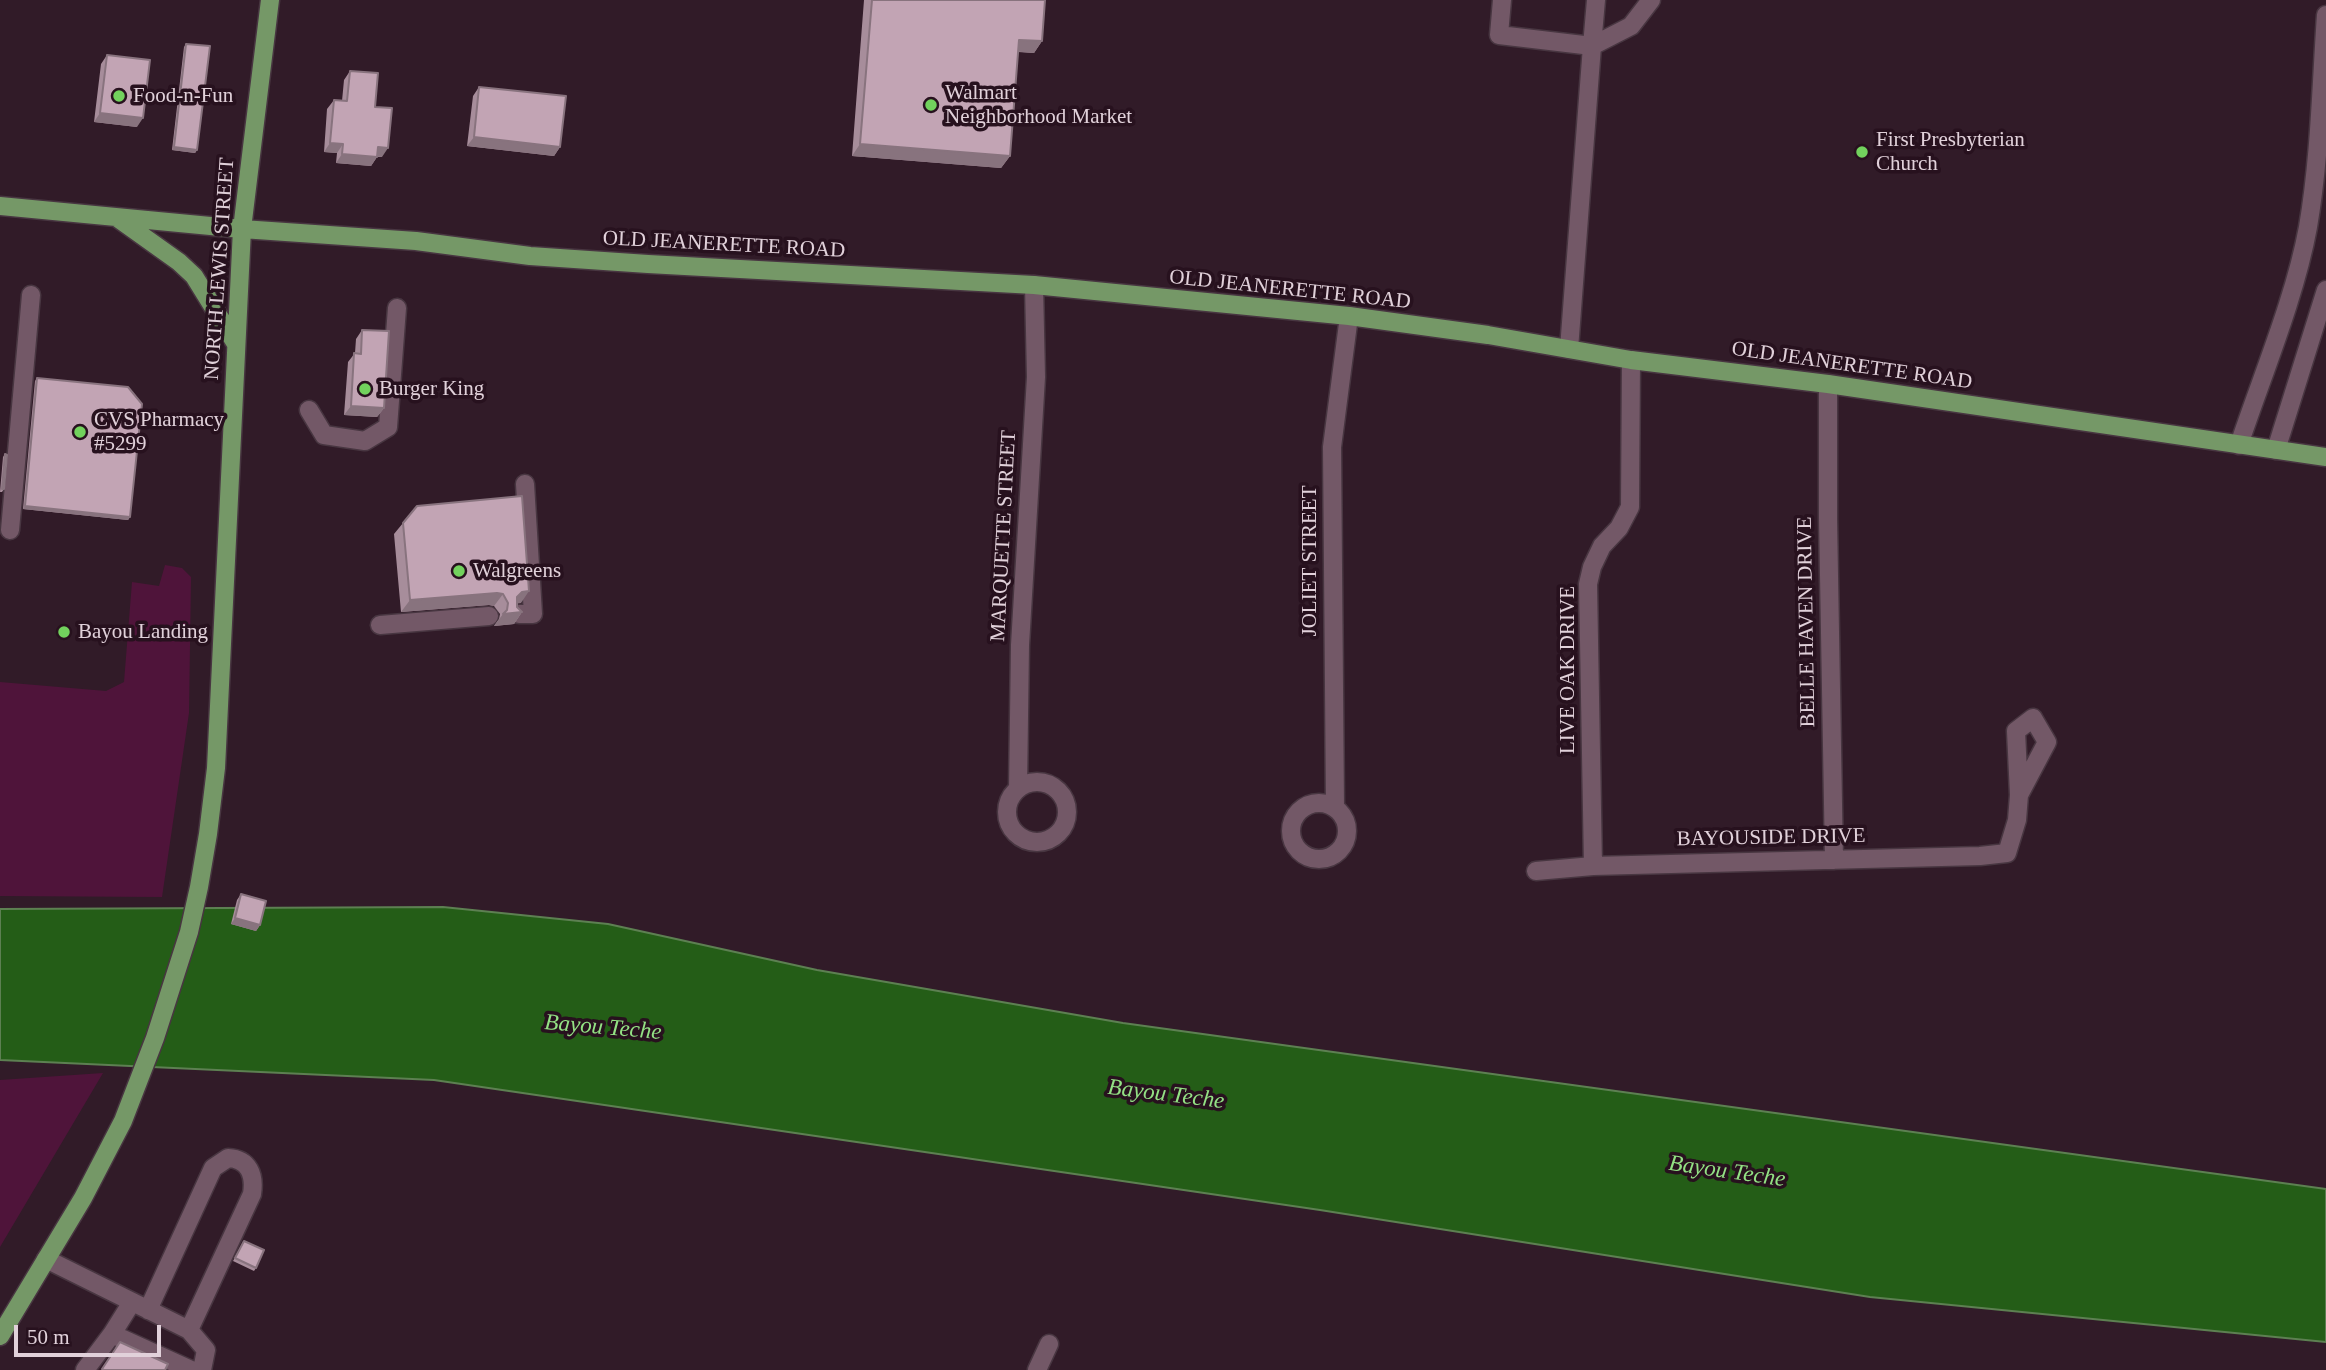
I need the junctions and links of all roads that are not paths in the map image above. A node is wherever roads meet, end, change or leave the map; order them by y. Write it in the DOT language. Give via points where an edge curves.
graph roads {
  1 [pos="270,0"];
  2 [pos="1502,0"];
  3 [pos="1596,0"];
  4 [pos="1651,0"];
  5 [pos="2326,15"];
  6 [pos="1592,46"];
  7 [pos="0,206"];
  8 [pos="116,217"];
  9 [pos="242,229"];
  10 [pos="1034,285"];
  11 [pos="2326,290"];
  12 [pos="31,295"];
  13 [pos="397,308"];
  14 [pos="1349,316"];
  15 [pos="236,344"];
  16 [pos="1569,349"];
  17 [pos="1631,360"];
  18 [pos="1828,384"];
  19 [pos="309,410"];
  20 [pos="2239,445"];
  21 [pos="2276,450"];
  22 [pos="2326,457"];
  23 [pos="526,484"];
  24 [pos="9,530"];
  25 [pos="519,614"];
  26 [pos="489,616"];
  27 [pos="380,625"];
  28 [pos="1018,789"];
  29 [pos="2019,794"];
  30 [pos="1335,807"];
  31 [pos="1834,860"];
  32 [pos="1593,866"];
  33 [pos="1536,871"];
  34 [pos="46,1259"];
  35 [pos="140,1306"];
  36 [pos="189,1331"];
  37 [pos="112,1334"];
  38 [pos="0,1336"];
  39 [pos="1049,1344"];
  40 [pos="85,1370"];
  41 [pos="191,1370"];
  42 [pos="202,1370"];
  43 [pos="1037,1370"];
  1 -- 9 [label="main road, NORTH LEWIS STREET"];
  2 -- 6 [label="street" via="1499,35"];
  3 -- 6 [label="street"];
  4 -- 6 [label="street" via="1631,26"];
  5 -- 20 [label="street" via="2307,229 2292,290"];
  6 -- 16 [label="street"];
  7 -- 8 [label="main road, OLD JEANERETTE ROAD"];
  8 -- 9 [label="main road, OLD JEANERETTE ROAD"];
  8 -- 15 [label="main road" via="194,276"];
  9 -- 10 [label="main road, OLD JEANERETTE ROAD" via="635,264"];
  9 -- 15 [label="main road, NORTH LEWIS STREET"];
  10 -- 14 [label="main road, OLD JEANERETTE ROAD"];
  10 -- 28 [label="street, MARQUETTE STREET" via="1036,377 1020,645"];
  11 -- 21 [label="street"];
  12 -- 24 [label="street"];
  13 -- 19 [label="street" via="388,427 365,440 324,435"];
  14 -- 16 [label="main road, OLD JEANERETTE ROAD"];
  14 -- 30 [label="street, JOLIET STREET" via="1332,447"];
  15 -- 34 [label="main road, NORTH LEWIS STREET" via="216,768 189,932 123,1121"];
  16 -- 17 [label="main road, OLD JEANERETTE ROAD"];
  17 -- 18 [label="main road, OLD JEANERETTE ROAD"];
  17 -- 32 [label="street, LIVE OAK DRIVE" via="1630,507 1602,546 1588,584"];
  18 -- 20 [label="main road, OLD JEANERETTE ROAD"];
  18 -- 31 [label="street, BELLE HAVEN DRIVE"];
  20 -- 21 [label="main road, OLD JEANERETTE ROAD"];
  21 -- 22 [label="main road, OLD JEANERETTE ROAD"];
  23 -- 25 [label="street" via="533,614"];
  26 -- 27 [label="street"];
  29 -- 31 [label="street, BAYOUSIDE DRIVE" via="2007,853"];
  31 -- 32 [label="street, BAYOUSIDE DRIVE"];
  32 -- 33 [label="street, BAYOUSIDE DRIVE"];
  34 -- 35 [label="street"];
  34 -- 38 [label="main road, NORTH LEWIS STREET"];
  35 -- 36 [label="street"];
  35 -- 36 [label="street" via="213,1168 228,1158 241,1160 250,1170 251,1194"];
  35 -- 37 [label="street"];
  36 -- 42 [label="street" via="206,1350"];
  37 -- 40 [label="street"];
  37 -- 41 [label="street"];
  39 -- 43 [label="street"];
}
